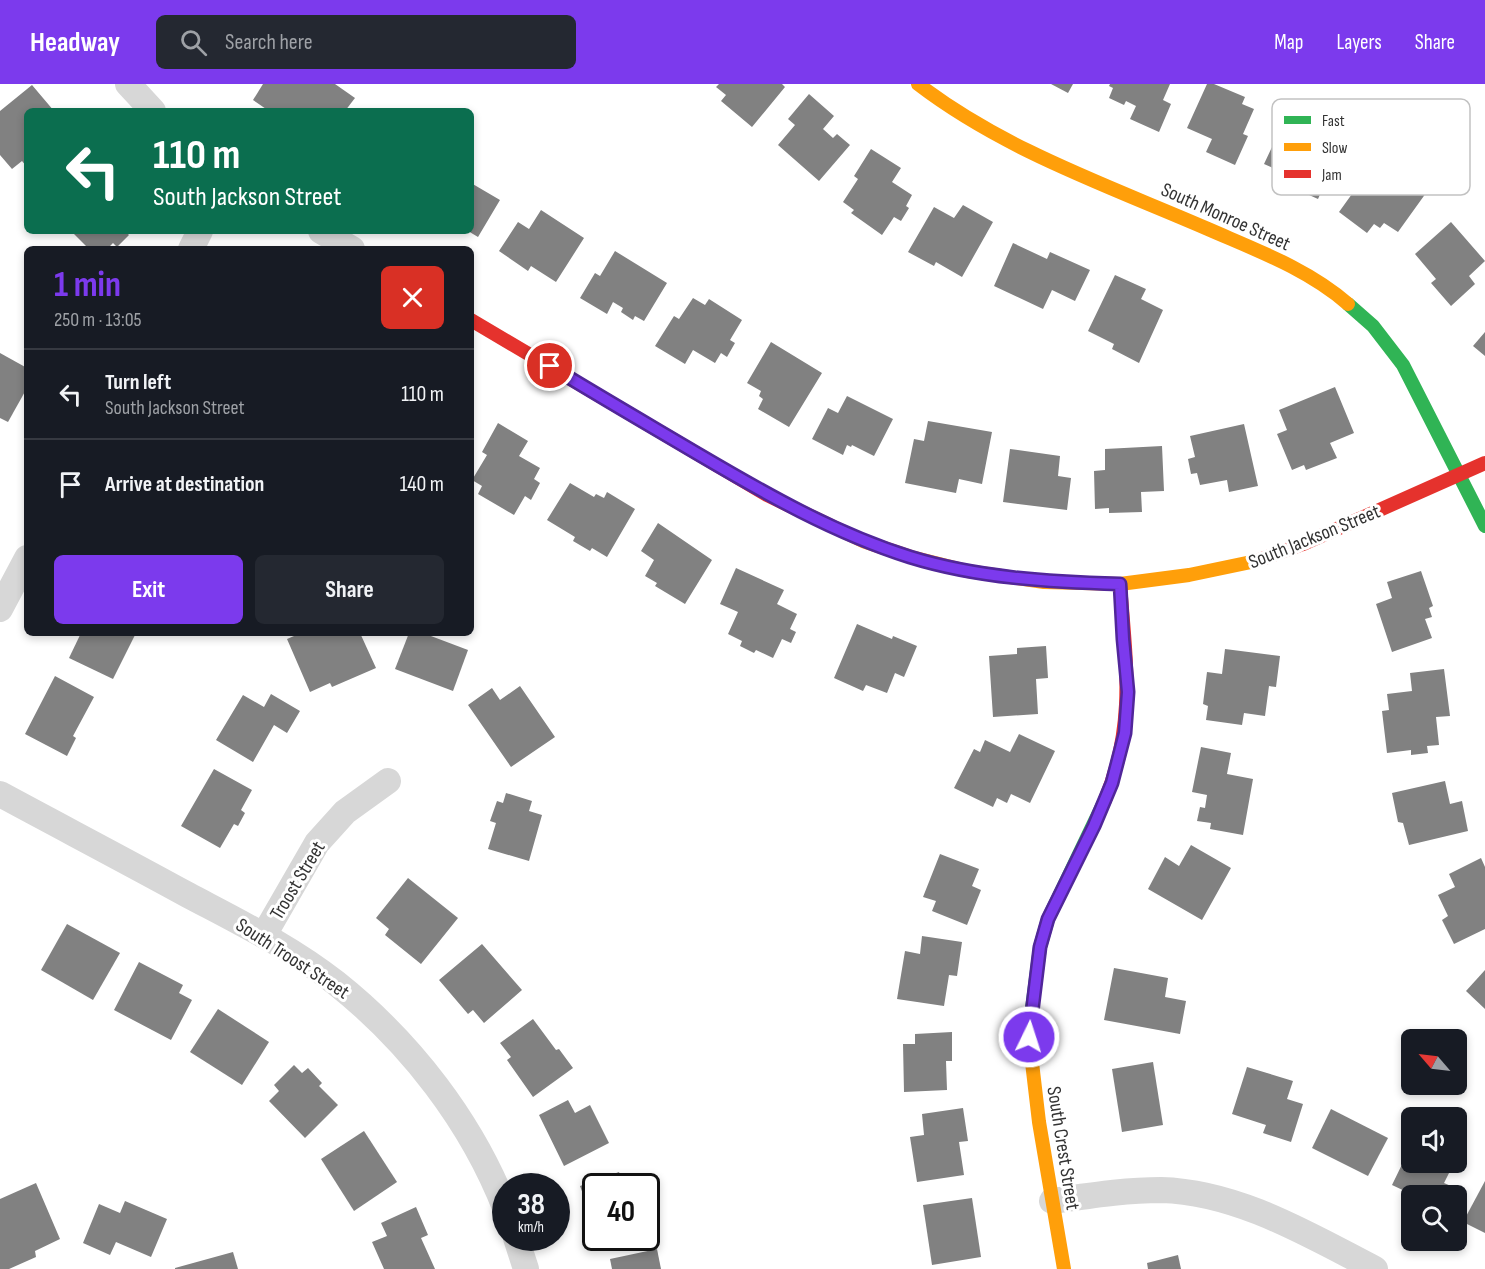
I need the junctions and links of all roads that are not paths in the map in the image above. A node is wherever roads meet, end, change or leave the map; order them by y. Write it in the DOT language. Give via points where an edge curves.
graph roads {
  1 [pos="128,84"];
  2 [pos="918,84"];
  3 [pos="150,108"];
  4 [pos="326,234"];
  5 [pos="347,246"];
  6 [pos="474,322"];
  7 [pos="1485,463"];
  8 [pos="1460,475"];
  9 [pos="1485,526"];
  10 [pos="24,564"];
  11 [pos="1120,584"];
  12 [pos="0,609"];
  13 [pos="388,781"];
  14 [pos="0,794"];
  15 [pos="264,935"];
  16 [pos="492,1180"];
  17 [pos="1052,1201"];
  18 [pos="520,1251"];
  19 [pos="526,1269"];
  20 [pos="1064,1269"];
  21 [pos="1375,1269"];
  1 -- 3 [label="street"];
  2 -- 8 [label="street, South Monroe Street" via="1012,144 1288,264 1340,297 1373,326 1403,365"];
  4 -- 5 [label="street"];
  6 -- 11 [label="street, South Jackson Street" via="767,495 863,541 967,571 1044,582"];
  7 -- 8 [label="street, South Jackson Street"];
  8 -- 9 [label="street, South Monroe Street"];
  8 -- 11 [label="street, South Jackson Street" via="1303,544 1244,565"];
  10 -- 12 [label="street"];
  11 -- 17 [label="street, South Crest Street" via="1128,692 1125,733 1108,794 1048,919 1030,1014 1029,1037"];
  13 -- 15 [label="street, Troost Street" via="345,812 316,843"];
  14 -- 15 [label="street, South Troost Street"];
  15 -- 16 [label="street, South Troost Street" via="335,982 379,1019 414,1059 474,1142"];
  17 -- 20 [label="street, South Crest Street"];
  17 -- 21 [label="street" via="1121,1191 1163,1190 1202,1196 1267,1216"];
  18 -- 19 [label="street"];
}
